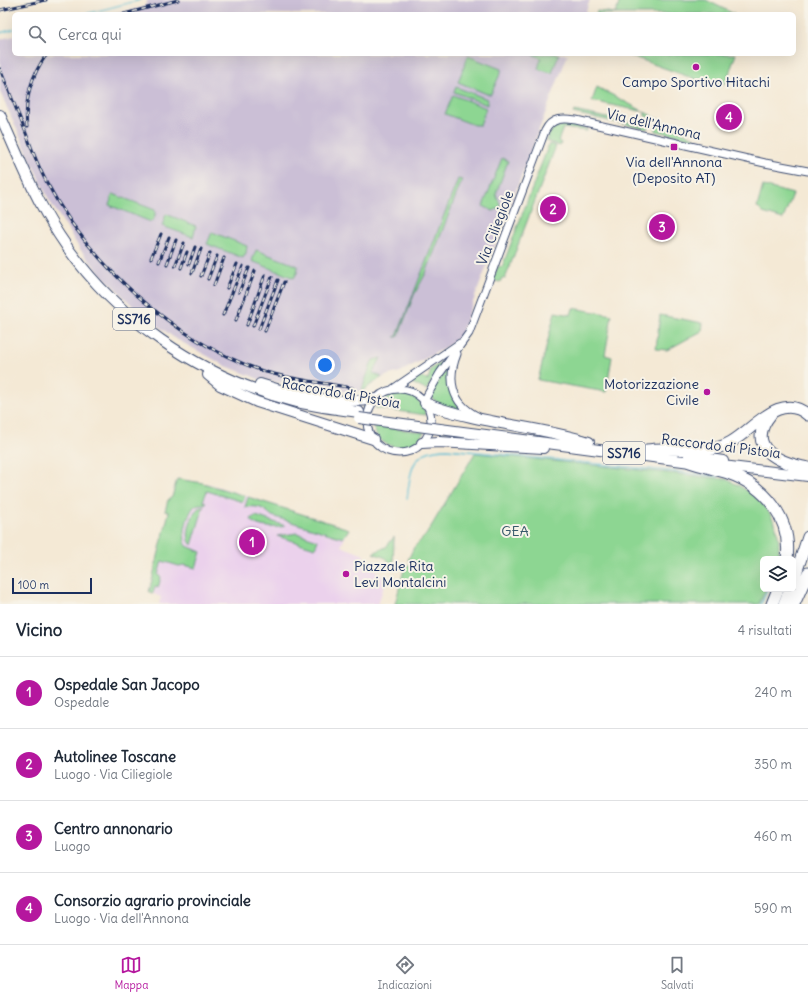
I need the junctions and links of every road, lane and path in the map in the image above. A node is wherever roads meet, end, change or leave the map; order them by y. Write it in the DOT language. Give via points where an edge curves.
graph roads {
  1 [pos="0,115"];
  2 [pos="548,125"];
  3 [pos="0,129"];
  4 [pos="806,172"];
  5 [pos="463,343"];
  6 [pos="194,360"];
  7 [pos="208,375"];
  8 [pos="392,390"];
  9 [pos="376,399"];
  10 [pos="424,402"];
  11 [pos="773,412"];
  12 [pos="359,415"];
  13 [pos="808,415"];
  14 [pos="482,418"];
  15 [pos="373,439"];
  16 [pos="422,443"];
  17 [pos="589,445"];
  18 [pos="647,450"];
  19 [pos="690,462"];
  20 [pos="808,469"];
  21 [pos="808,476"];
  22 [pos="808,537"];
  23 [pos="787,556"];
  24 [pos="796,573"];
  25 [pos="808,573"];
  26 [pos="777,592"];
  27 [pos="789,592"];
  28 [pos="787,603"];
  29 [pos="772,604"];
  1 -- 6 [label="highway, Raccordo di Pistoia / SS716" via="45,212 84,269 104,292 134,319 161,340"];
  2 -- 4 [label="street, Via dell'Annona" via="558,119 568,119"];
  2 -- 5 [label="street, Via Ciliegiole"];
  3 -- 7 [label="highway, Raccordo di Pistoia / SS716" via="40,216 79,271 101,297 132,325 168,352"];
  5 -- 8 [label="street"];
  5 -- 10 [label="street, Via Ciliegiole" via="440,373"];
  5 -- 14 [label="street" via="452,370 453,390 463,407"];
  6 -- 9 [label="highway" via="250,381 303,396 346,402"];
  6 -- 12 [label="highway, Raccordo di Pistoia / SS716" via="228,378 272,395"];
  7 -- 12 [label="highway, Raccordo di Pistoia / SS716" via="281,404 304,410"];
  7 -- 15 [label="highway" via="220,385 257,402"];
  8 -- 9 [label="street"];
  8 -- 10 [label="street" via="411,391"];
  9 -- 15 [label="street" via="370,408 368,418"];
  10 -- 14 [label="highway" via="451,412"];
  10 -- 16 [label="street" via="430,412 431,423"];
  11 -- 13 [label="highway" via="791,408"];
  11 -- 18 [label="highway" via="763,416 731,442 716,448 698,452 660,448"];
  11 -- 20 [label="highway" via="763,428 762,440 766,448 780,461"];
  12 -- 17 [label="highway, Raccordo di Pistoia / SS716"];
  14 -- 17 [label="highway" via="561,434"];
  15 -- 16 [label="street" via="383,448 396,452 410,450"];
  16 -- 17 [label="highway" via="571,450"];
  17 -- 18 [label="highway, Raccordo di Pistoia / SS716"];
  17 -- 19 [label="highway, Raccordo di Pistoia / SS716"];
  18 -- 20 [label="highway, Raccordo di Pistoia / SS716"];
  19 -- 21 [label="highway, Raccordo di Pistoia / SS716"];
  19 -- 23 [label="highway" via="736,476 767,497 784,526"];
  22 -- 24 [label="highway"];
  25 -- 28 [label="highway"];
  26 -- 29 [label="highway"];
  27 -- 28 [label="highway"];
}
